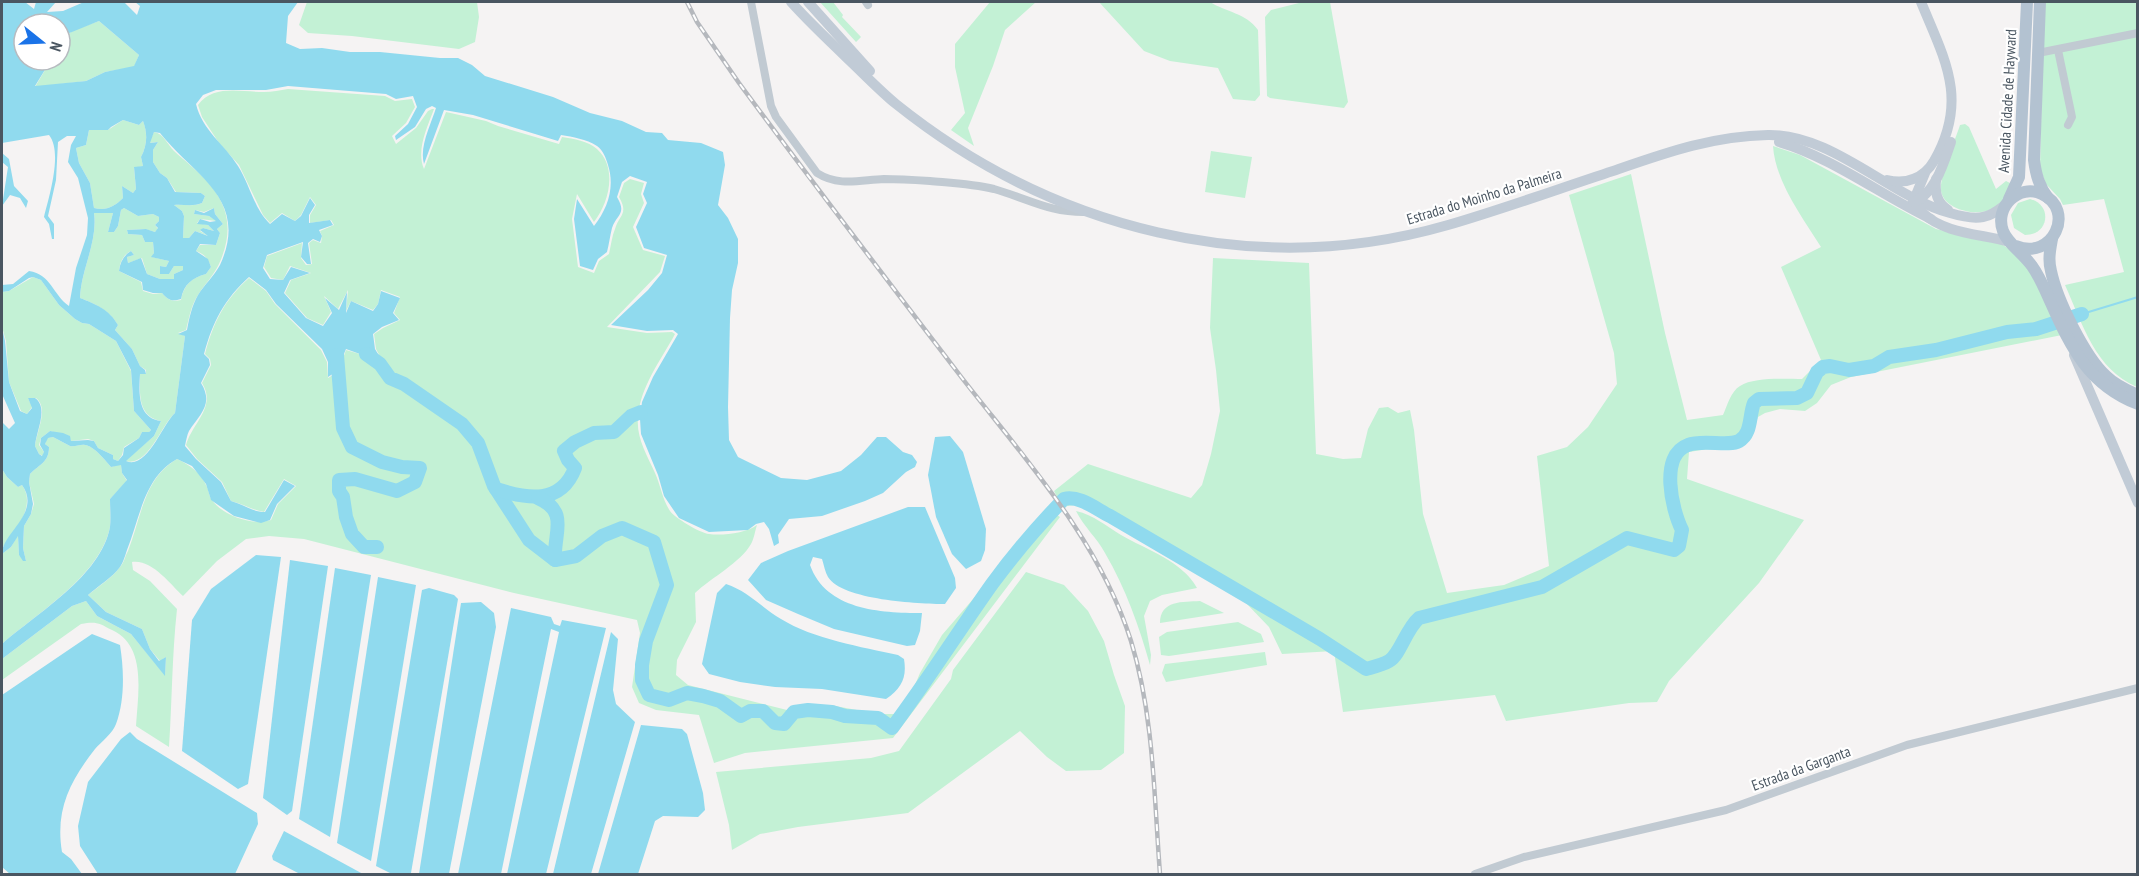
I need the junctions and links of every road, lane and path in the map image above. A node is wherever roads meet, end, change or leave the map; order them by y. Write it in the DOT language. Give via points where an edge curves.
graph roads {
  1 [pos="790,2"];
  2 [pos="802,2"];
  3 [pos="808,2"];
  4 [pos="1921,2"];
  5 [pos="2027,2"];
  6 [pos="751,3"];
  7 [pos="2041,3"];
  8 [pos="2138,33"];
  9 [pos="838,35"];
  10 [pos="1940,46"];
  11 [pos="2058,50"];
  12 [pos="2038,53"];
  13 [pos="2068,125"];
  14 [pos="931,129"];
  15 [pos="1742,136"];
  16 [pos="1925,173"];
  17 [pos="1875,176"];
  18 [pos="1936,178"];
  19 [pos="2049,199"];
  20 [pos="1918,201"];
  21 [pos="2007,202"];
  22 [pos="1900,204"];
  23 [pos="1088,212"];
  24 [pos="1959,215"];
  25 [pos="1931,219"];
  26 [pos="2052,239"];
  27 [pos="2013,244"];
  28 [pos="2059,308"];
  29 [pos="2070,331"];
  30 [pos="2138,395"];
  31 [pos="2138,404"];
  32 [pos="2114,450"];
  33 [pos="2138,480"];
  34 [pos="2138,503"];
  35 [pos="2138,688"];
  36 [pos="1475,874"];
  1 -- 14 [label="main road, Estrada do Moinho da Palmeira" via="895,103"];
  2 -- 9 [label="main road"];
  3 -- 9 [label="main road, Estrada do Moinho da Palmeira"];
  4 -- 10 [label="main road"];
  5 -- 21 [label="main road, Avenida Cidade de Hayward" via="2019,177"];
  6 -- 23 [label="street" via="773,112 817,173 847,183 904,179 971,184 1067,213"];
  7 -- 12 [label="main road, Avenida Cidade de Hayward"];
  8 -- 11 [label="street"];
  9 -- 14 [label="main road, Estrada do Moinho da Palmeira" via="881,84"];
  10 -- 16 [label="main road" via="1953,109 1942,146"];
  10 -- 18 [label="main road" via="1953,75 1957,112"];
  11 -- 12 [label="street"];
  11 -- 13 [label="street" via="2072,117"];
  12 -- 19 [label="main road, Avenida Cidade de Hayward" via="2034,160 2041,188"];
  14 -- 23 [label="main road, Estrada do Moinho da Palmeira" via="1018,183"];
  15 -- 17 [label="main road, Estrada do Moinho da Palmeira" via="1773,135 1799,140"];
  15 -- 22 [label="main road, Estrada do Moinho da Palmeira" via="1800,148"];
  15 -- 23 [label="main road, Estrada do Moinho da Palmeira" via="1676,150 1445,226 1362,243 1316,248 1211,244 1136,228"];
  16 -- 17 [label="main road" via="1904,182"];
  16 -- 20 [label="main road" via="1916,195"];
  17 -- 20 [label="main road, Estrada do Moinho da Palmeira"];
  18 -- 20 [label="main road"];
  18 -- 24 [label="main road" via="1939,202"];
  19 -- 21 [label="main road" via="2029,191"];
  19 -- 26 [label="main road" via="2058,220"];
  20 -- 22 [label="main road"];
  20 -- 24 [label="main road, Estrada do Moinho da Palmeira"];
  20 -- 25 [label="main road" via="1922,212"];
  21 -- 24 [label="main road, Estrada do Moinho da Palmeira" via="1992,215"];
  21 -- 27 [label="main road" via="2001,224"];
  22 -- 25 [label="main road, Estrada do Moinho da Palmeira"];
  25 -- 27 [label="main road, Estrada do Moinho da Palmeira"];
  26 -- 27 [label="main road" via="2035,249"];
  26 -- 28 [label="main road" via="2050,271"];
  27 -- 28 [label="main road"];
  28 -- 29 [label="main road"];
  29 -- 30 [label="main road" via="2104,375"];
  29 -- 31 [label="main road" via="2087,369 2099,382"];
  29 -- 32 [label="main road"];
  32 -- 33 [label="main road"];
  32 -- 34 [label="main road"];
  35 -- 36 [label="street, Estrada da Garganta" via="1907,745 1726,810 1524,857"];
}
